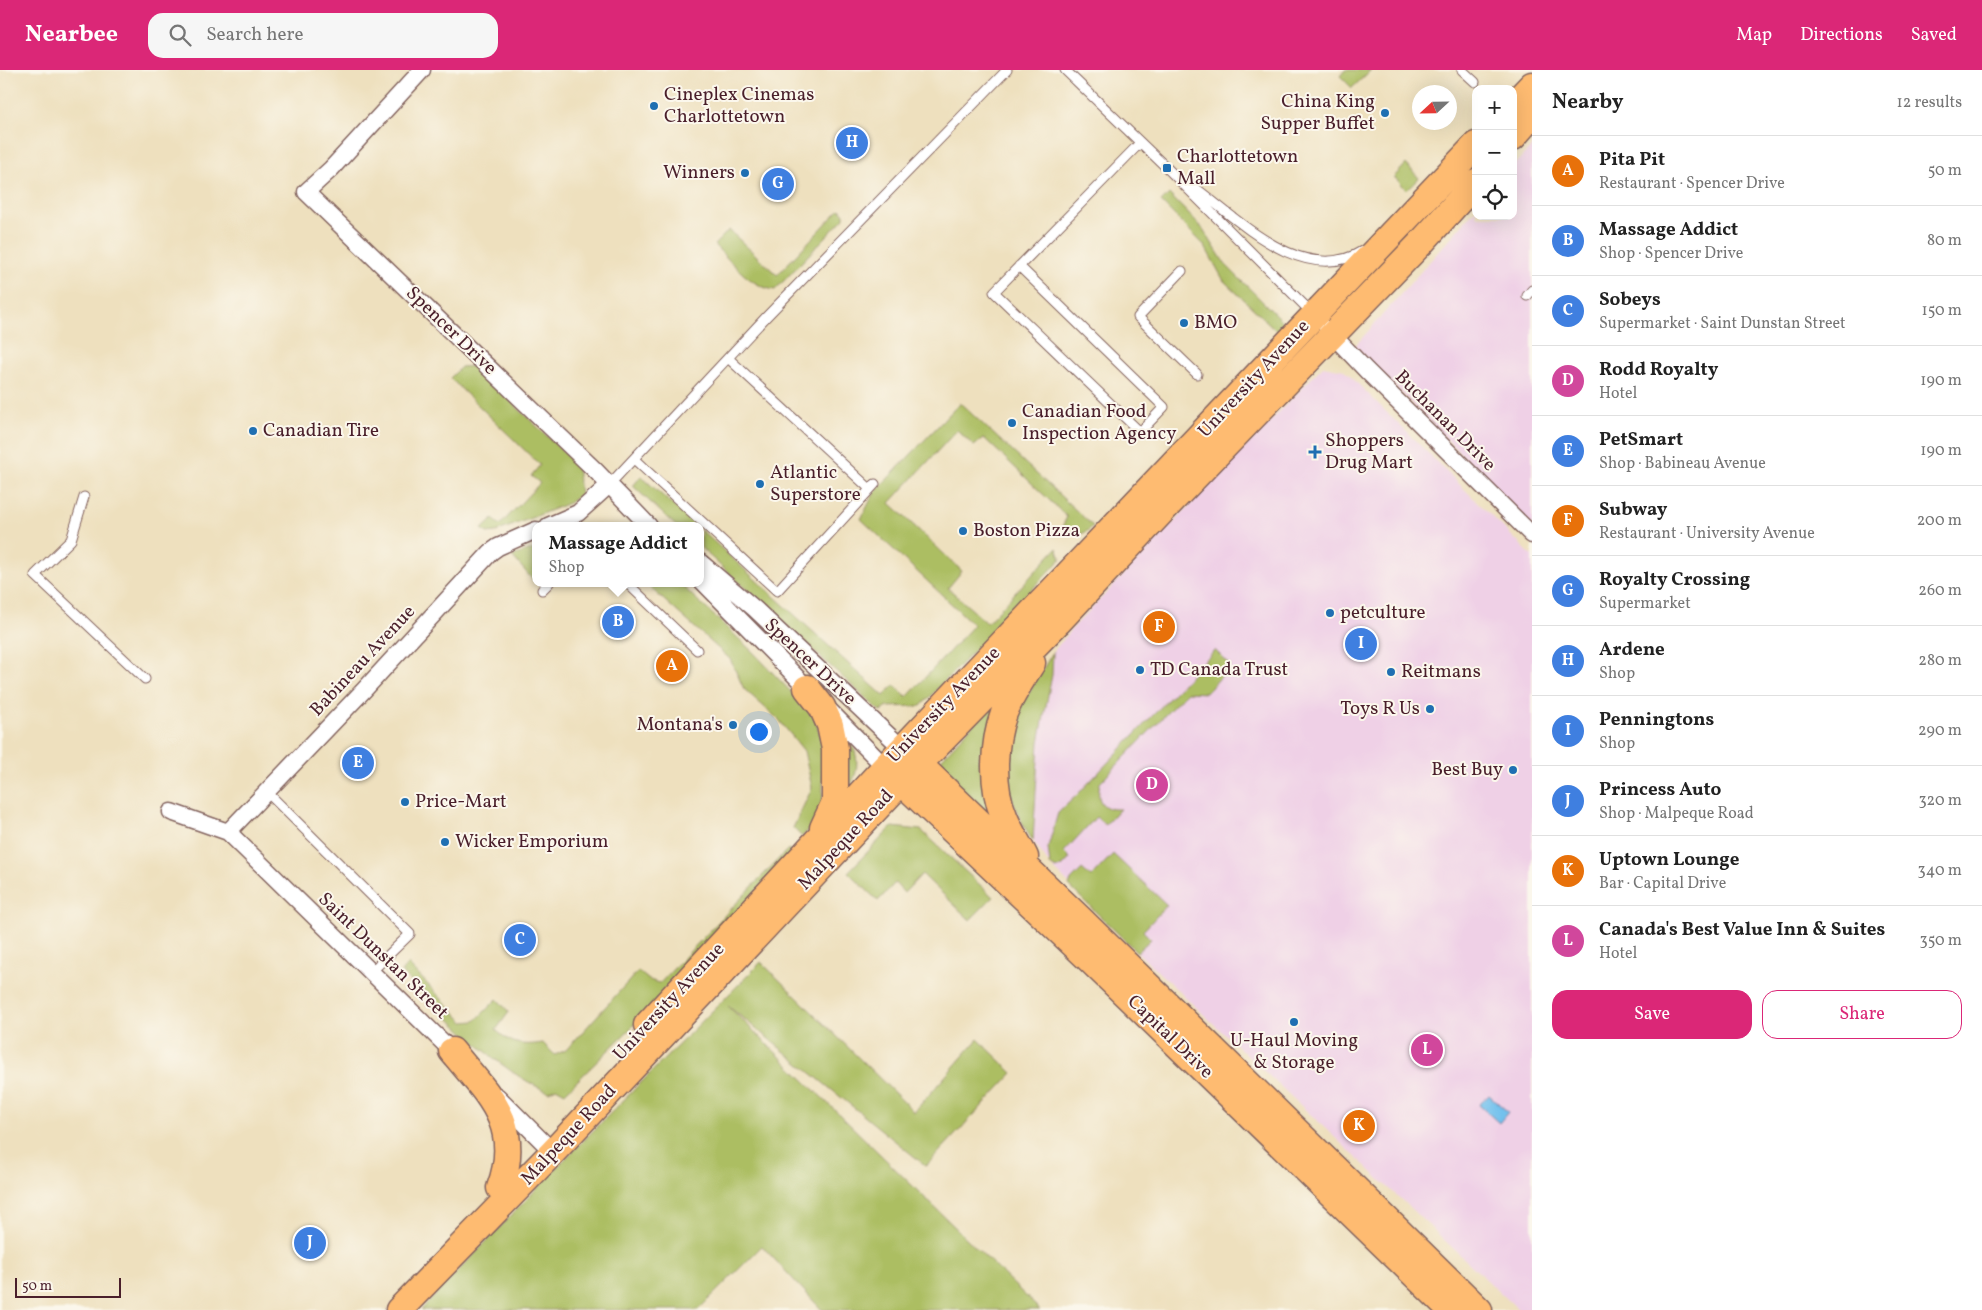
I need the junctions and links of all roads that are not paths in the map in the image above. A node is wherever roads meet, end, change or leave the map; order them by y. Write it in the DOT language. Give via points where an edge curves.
graph roads {
  1 [pos="422,70"];
  2 [pos="1007,70"];
  3 [pos="1065,70"];
  4 [pos="1462,70"];
  5 [pos="1474,82"];
  6 [pos="1532,85"];
  7 [pos="1517,101"];
  8 [pos="1532,115"];
  9 [pos="1517,132"];
  10 [pos="1140,143"];
  11 [pos="1472,149"];
  12 [pos="1168,168"];
  13 [pos="1472,186"];
  14 [pos="1430,194"];
  15 [pos="1019,266"];
  16 [pos="1182,271"];
  17 [pos="1314,315"];
  18 [pos="1332,334"];
  19 [pos="728,358"];
  20 [pos="1197,374"];
  21 [pos="634,459"];
  22 [pos="609,485"];
  23 [pos="84,498"];
  24 [pos="622,498"];
  25 [pos="557,522"];
  26 [pos="645,522"];
  27 [pos="652,522"];
  28 [pos="702,522"];
  29 [pos="704,524"];
  30 [pos="532,532"];
  31 [pos="1532,535"];
  32 [pos="704,565"];
  33 [pos="704,582"];
  34 [pos="631,587"];
  35 [pos="1058,622"];
  36 [pos="697,650"];
  37 [pos="145,679"];
  38 [pos="807,688"];
  39 [pos="902,765"];
  40 [pos="267,792"];
  41 [pos="171,812"];
  42 [pos="228,832"];
  43 [pos="785,876"];
  44 [pos="1036,877"];
  45 [pos="371,972"];
  46 [pos="452,1051"];
  47 [pos="548,1146"];
  48 [pos="500,1188"];
  49 [pos="429,1280"];
  50 [pos="399,1310"];
  51 [pos="1451,1310"];
  52 [pos="1479,1310"];
  1 -- 22 [label="street, Spencer Drive" via="306,192"];
  2 -- 19 [label="lane"];
  3 -- 10 [label="lane"];
  4 -- 5 [label="lane"];
  6 -- 7 [label="main road"];
  8 -- 9 [label="main road"];
  10 -- 12 [label="lane"];
  10 -- 15 [label="lane"];
  11 -- 14 [label="main road, University Avenue"];
  12 -- 14 [label="lane" via="1272,245 1291,255 1312,260 1342,259 1361,252"];
  12 -- 17 [label="lane"];
  13 -- 18 [label="main road, University Avenue"];
  14 -- 17 [label="main road, University Avenue"];
  15 -- 15 [label="lane" via="994,292 1140,432 1164,408"];
  16 -- 20 [label="lane" via="1138,317"];
  17 -- 18 [label="street, Buchanan Drive"];
  17 -- 39 [label="main road, University Avenue" via="1146,494"];
  18 -- 31 [label="street, Buchanan Drive"];
  18 -- 35 [label="main road, University Avenue"];
  19 -- 21 [label="lane"];
  19 -- 29 [label="lane" via="872,487 777,591"];
  21 -- 22 [label="lane"];
  21 -- 28 [label="lane"];
  22 -- 24 [label="street"];
  22 -- 25 [label="street" via="578,513"];
  23 -- 37 [label="lane" via="71,540 35,575"];
  24 -- 26 [label="street"];
  24 -- 27 [label="street"];
  30 -- 40 [label="street, Babineau Avenue" via="491,552"];
  32 -- 39 [label="street, Spencer Drive" via="755,609"];
  33 -- 38 [label="street, Spencer Drive"];
  34 -- 36 [label="lane"];
  35 -- 39 [label="main road, University Avenue"];
  35 -- 44 [label="main road" via="1017,687 1004,714 997,742 999,802"];
  38 -- 39 [label="street, Spencer Drive"];
  38 -- 43 [label="main road" via="822,707 830,725 834,748 835,802 818,836"];
  39 -- 43 [label="main road, University Avenue"];
  39 -- 44 [label="main road, Capital Drive"];
  39 -- 47 [label="main road, Malpeque Road"];
  39 -- 51 [label="main road, Capital Drive" via="1088,958"];
  40 -- 42 [label="street, Babineau Avenue"];
  40 -- 45 [label="lane" via="410,934"];
  41 -- 42 [label="street, Saint Dunstan Street"];
  42 -- 45 [label="street, Saint Dunstan Street"];
  43 -- 47 [label="main road, University Avenue"];
  44 -- 52 [label="main road, Capital Drive"];
  45 -- 46 [label="street, Saint Dunstan Street"];
  46 -- 47 [label="street, Saint Dunstan Street"];
  46 -- 48 [label="main road" via="499,1111 507,1138 507,1168"];
  47 -- 48 [label="main road, University Avenue"];
  47 -- 49 [label="main road, Malpeque Road"];
  48 -- 49 [label="main road, University Avenue" via="470,1222"];
  49 -- 50 [label="main road, Malpeque Road"];
}
